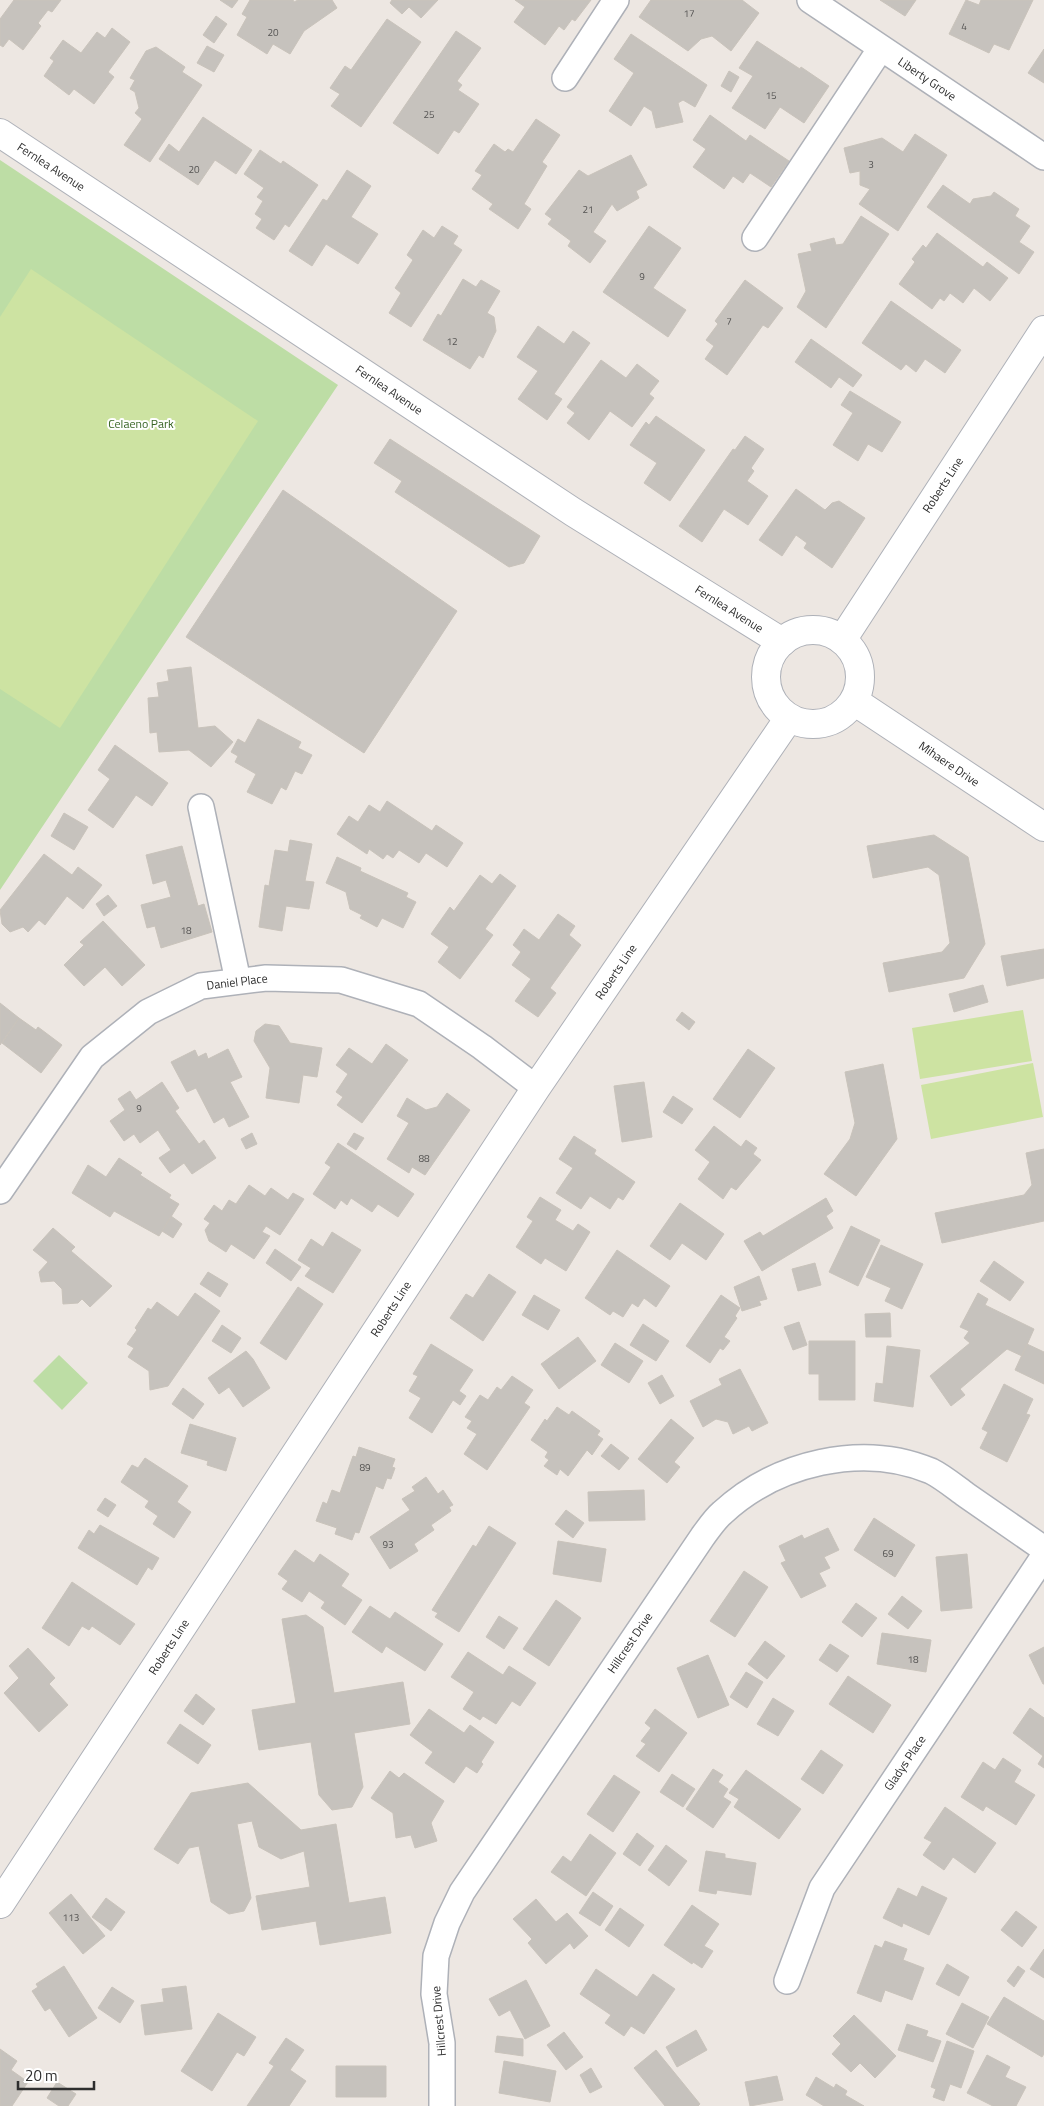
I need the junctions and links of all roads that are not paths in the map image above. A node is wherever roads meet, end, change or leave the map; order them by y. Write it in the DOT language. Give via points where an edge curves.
graph roads {
  1 [pos="616,0"];
  2 [pos="810,0"];
  3 [pos="882,48"];
  4 [pos="565,78"];
  5 [pos="0,133"];
  6 [pos="1044,157"];
  7 [pos="755,238"];
  8 [pos="1044,330"];
  9 [pos="842,640"];
  10 [pos="782,642"];
  11 [pos="854,701"];
  12 [pos="789,718"];
  13 [pos="201,807"];
  14 [pos="1044,827"];
  15 [pos="238,981"];
  16 [pos="536,1088"];
  17 [pos="0,1191"];
  18 [pos="1044,1549"];
  19 [pos="1044,1556"];
  20 [pos="0,1904"];
  21 [pos="787,1981"];
  22 [pos="442,2106"];
  1 -- 4 [label="street"];
  2 -- 3 [label="street, Liberty Grove"];
  3 -- 6 [label="street, Liberty Grove"];
  3 -- 7 [label="street"];
  5 -- 10 [label="main road, Fernlea Avenue" via="573,512"];
  8 -- 9 [label="main road, Roberts Line"];
  9 -- 10 [label="main road" via="828,632 811,630"];
  9 -- 11 [label="main road" via="858,662 859,688"];
  10 -- 12 [label="main road" via="772,653 766,682 778,709"];
  11 -- 12 [label="main road" via="845,712 818,724"];
  11 -- 14 [label="main road, Mihaere Drive"];
  12 -- 16 [label="main road, Roberts Line"];
  13 -- 15 [label="street"];
  15 -- 16 [label="street, Daniel Place" via="266,978 341,980 419,1004"];
  15 -- 17 [label="street, Daniel Place" via="201,986 148,1012 92,1057"];
  16 -- 20 [label="main road, Roberts Line"];
  18 -- 22 [label="street, Hillcrest Drive" via="932,1472 892,1460 855,1458 815,1464 781,1474 721,1513 702,1536 462,1892 446,1922 436,1956 434,1994 442,2043"];
  19 -- 21 [label="street, Gladys Place" via="822,1888"];
}
